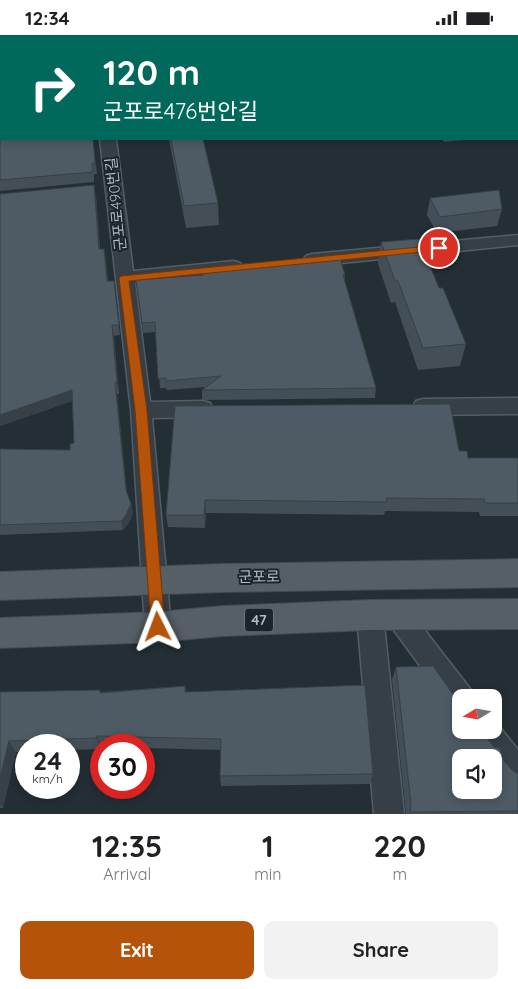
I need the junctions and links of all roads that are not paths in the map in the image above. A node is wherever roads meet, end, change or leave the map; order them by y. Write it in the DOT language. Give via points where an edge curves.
graph roads {
  1 [pos="108,140"];
  2 [pos="518,240"];
  3 [pos="292,262"];
  4 [pos="252,266"];
  5 [pos="124,278"];
  6 [pos="518,406"];
  7 [pos="399,407"];
  8 [pos="220,409"];
  9 [pos="141,410"];
  10 [pos="518,573"];
  11 [pos="156,580"];
  12 [pos="0,586"];
  13 [pos="383,614"];
  14 [pos="518,614"];
  15 [pos="158,627"];
  16 [pos="0,633"];
  17 [pos="452,689"];
  18 [pos="492,739"];
  19 [pos="518,773"];
  20 [pos="389,814"];
  1 -- 5 [label="street, 군포로490번길" via="104,188"];
  2 -- 3 [label="street"];
  4 -- 5 [label="street"];
  5 -- 9 [label="street, 군포로490번길"];
  6 -- 7 [label="street"];
  8 -- 9 [label="street"];
  9 -- 11 [label="street, 군포로490번길"];
  10 -- 11 [label="main road, 군포로"];
  11 -- 12 [label="main road, 군포로"];
  11 -- 15 [label="street, 군포로490번길"];
  13 -- 14 [label="main road, 47"];
  13 -- 15 [label="main road, 47"];
  13 -- 17 [label="street"];
  13 -- 20 [label="street"];
  15 -- 16 [label="main road, 47"];
  18 -- 19 [label="street"];
}
